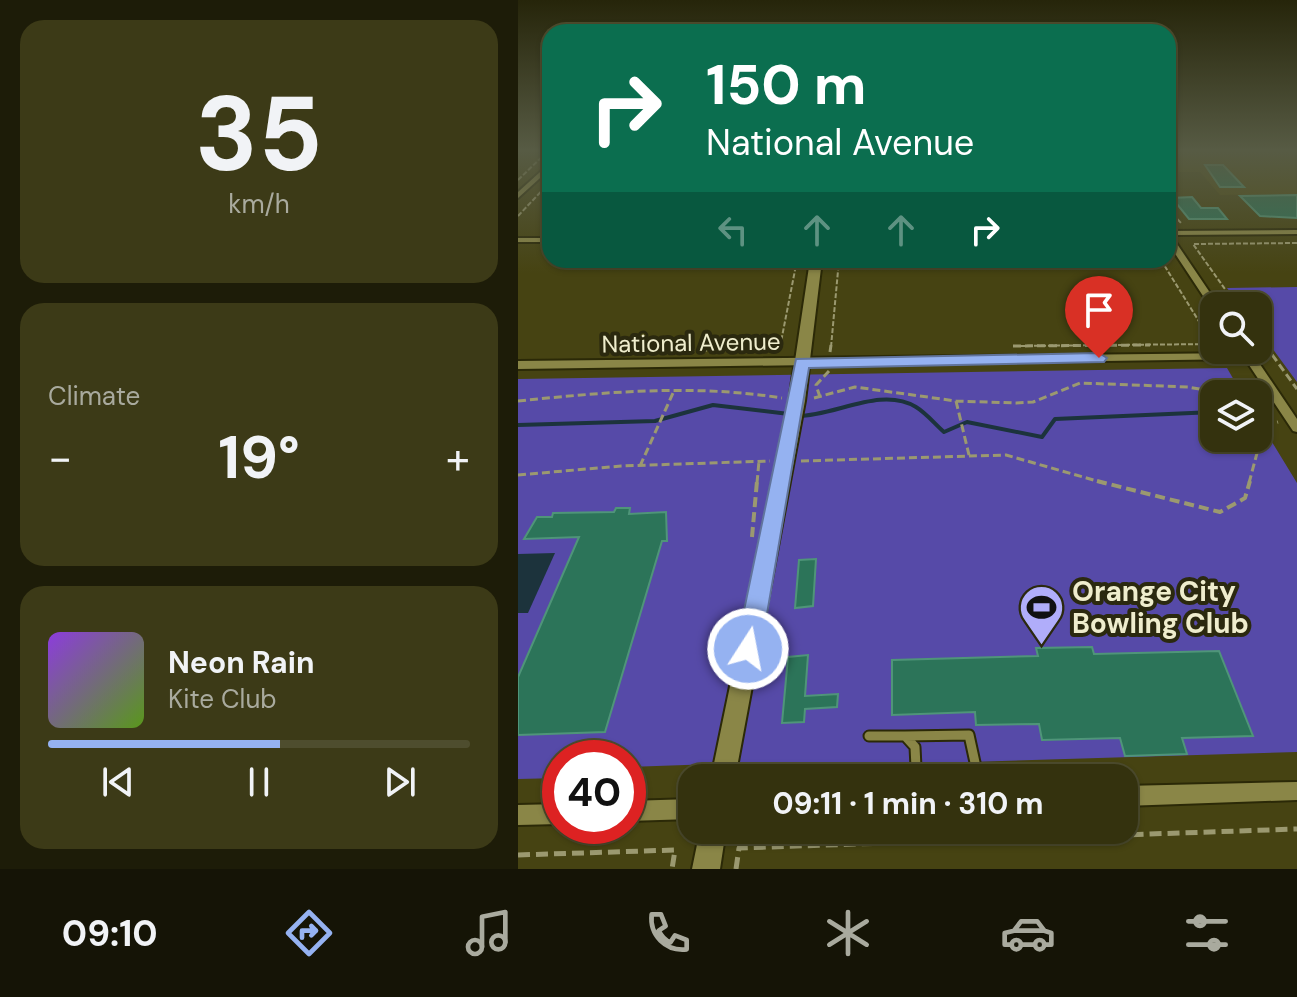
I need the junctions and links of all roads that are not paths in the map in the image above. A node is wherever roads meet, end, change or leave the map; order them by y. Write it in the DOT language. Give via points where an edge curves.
graph roads {
  1 [pos="1297,232"];
  2 [pos="1176,235"];
  3 [pos="518,240"];
  4 [pos="542,240"];
  5 [pos="1176,247"];
  6 [pos="815,268"];
  7 [pos="1205,292"];
  8 [pos="1200,354"];
  9 [pos="802,362"];
  10 [pos="1254,364"];
  11 [pos="518,365"];
  12 [pos="1293,422"];
  13 [pos="869,736"];
  14 [pos="905,736"];
  15 [pos="726,764"];
  16 [pos="916,764"];
  17 [pos="975,764"];
  18 [pos="1297,791"];
  19 [pos="1138,796"];
  20 [pos="678,809"];
  21 [pos="646,810"];
  22 [pos="542,814"];
  23 [pos="518,815"];
  24 [pos="710,844"];
  25 [pos="706,869"];
  1 -- 2 [label="street"];
  3 -- 4 [label="street"];
  5 -- 7 [label="street"];
  6 -- 9 [label="street"];
  8 -- 9 [label="street, National Avenue"];
  9 -- 11 [label="street, National Avenue"];
  9 -- 15 [label="street"];
  10 -- 12 [label="street"];
  13 -- 14 [label="lane"];
  14 -- 16 [label="lane" via="915,747"];
  14 -- 17 [label="lane" via="969,735"];
  18 -- 19 [label="street"];
  20 -- 21 [label="street"];
  22 -- 23 [label="street"];
  24 -- 25 [label="street"];
}
